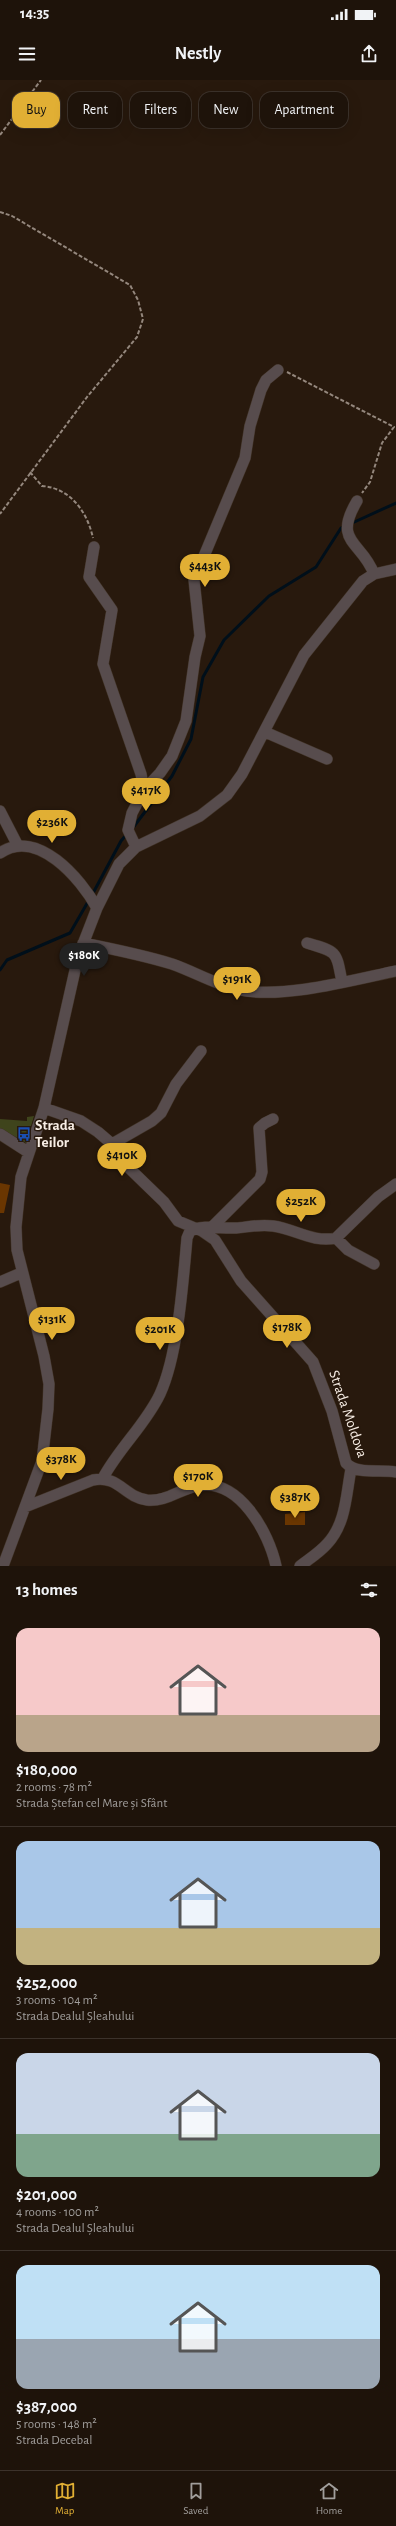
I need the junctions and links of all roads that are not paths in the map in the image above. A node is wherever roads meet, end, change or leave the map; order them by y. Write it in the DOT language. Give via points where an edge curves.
graph roads {
  1 [pos="278,370"];
  2 [pos="358,501"];
  3 [pos="94,547"];
  4 [pos="396,569"];
  5 [pos="374,574"];
  6 [pos="265,732"];
  7 [pos="327,758"];
  8 [pos="144,790"];
  9 [pos="0,811"];
  10 [pos="132,838"];
  11 [pos="18,846"];
  12 [pos="0,853"];
  13 [pos="93,901"];
  14 [pos="83,943"];
  15 [pos="307,943"];
  16 [pos="396,971"];
  17 [pos="342,982"];
  18 [pos="201,1051"];
  19 [pos="44,1108"];
  20 [pos="273,1119"];
  21 [pos="0,1134"];
  22 [pos="112,1144"];
  23 [pos="28,1152"];
  24 [pos="396,1184"];
  25 [pos="212,1227"];
  26 [pos="195,1229"];
  27 [pos="336,1238"];
  28 [pos="374,1264"];
  29 [pos="21,1273"];
  30 [pos="1,1281"];
  31 [pos="352,1469"];
  32 [pos="396,1472"];
  33 [pos="103,1478"];
  34 [pos="25,1507"];
  35 [pos="3,1562"];
  36 [pos="276,1566"];
  37 [pos="300,1566"];
  1 -- 8 [label="street" via="266,380 261,390 250,426 245,458 194,580 200,636 182,735 167,764"];
  2 -- 5 [label="street" via="348,517 348,532 353,544 369,561"];
  3 -- 8 [label="street" via="89,577 112,610 103,664 141,774"];
  4 -- 5 [label="street"];
  5 -- 6 [label="street" via="353,591 304,656"];
  6 -- 7 [label="street"];
  6 -- 10 [label="street" via="242,774 223,799 200,816"];
  8 -- 10 [label="street" via="132,813"];
  9 -- 11 [label="street"];
  10 -- 13 [label="street" via="119,864"];
  11 -- 12 [label="street"];
  11 -- 13 [label="street" via="28,847 52,857 72,873"];
  13 -- 14 [label="street"];
  14 -- 17 [label="street" via="172,965 241,990 285,991"];
  14 -- 19 [label="street" via="72,977"];
  15 -- 17 [label="street" via="330,949 334,953 338,958"];
  16 -- 17 [label="street"];
  18 -- 22 [label="street" via="176,1084 161,1112 152,1121"];
  19 -- 22 [label="street, Strada Moldova" via="81,1120"];
  19 -- 23 [label="street"];
  20 -- 25 [label="street" via="260,1128 260,1179"];
  21 -- 23 [label="street"];
  22 -- 26 [label="street, Strada Moldova" via="130,1169 160,1199 178,1222"];
  23 -- 29 [label="street" via="21,1178 16,1227"];
  24 -- 27 [label="street" via="378,1197"];
  25 -- 26 [label="street"];
  25 -- 27 [label="street" via="274,1226 318,1239"];
  26 -- 31 [label="street, Strada Moldova" via="215,1240 241,1281 313,1362 332,1411 346,1463"];
  26 -- 33 [label="street" via="190,1231 187,1238 180,1302 164,1384 151,1408"];
  27 -- 28 [label="street" via="348,1250"];
  29 -- 30 [label="street"];
  29 -- 34 [label="street" via="44,1356 49,1384 47,1435 42,1461"];
  31 -- 32 [label="street, Strada Moldova"];
  31 -- 37 [label="street" via="346,1505 338,1528 326,1546"];
  33 -- 34 [label="street"];
  33 -- 36 [label="street" via="114,1480 131,1494 152,1500 164,1499 198,1486 222,1490 254,1514 269,1543"];
  34 -- 35 [label="street"];
}
